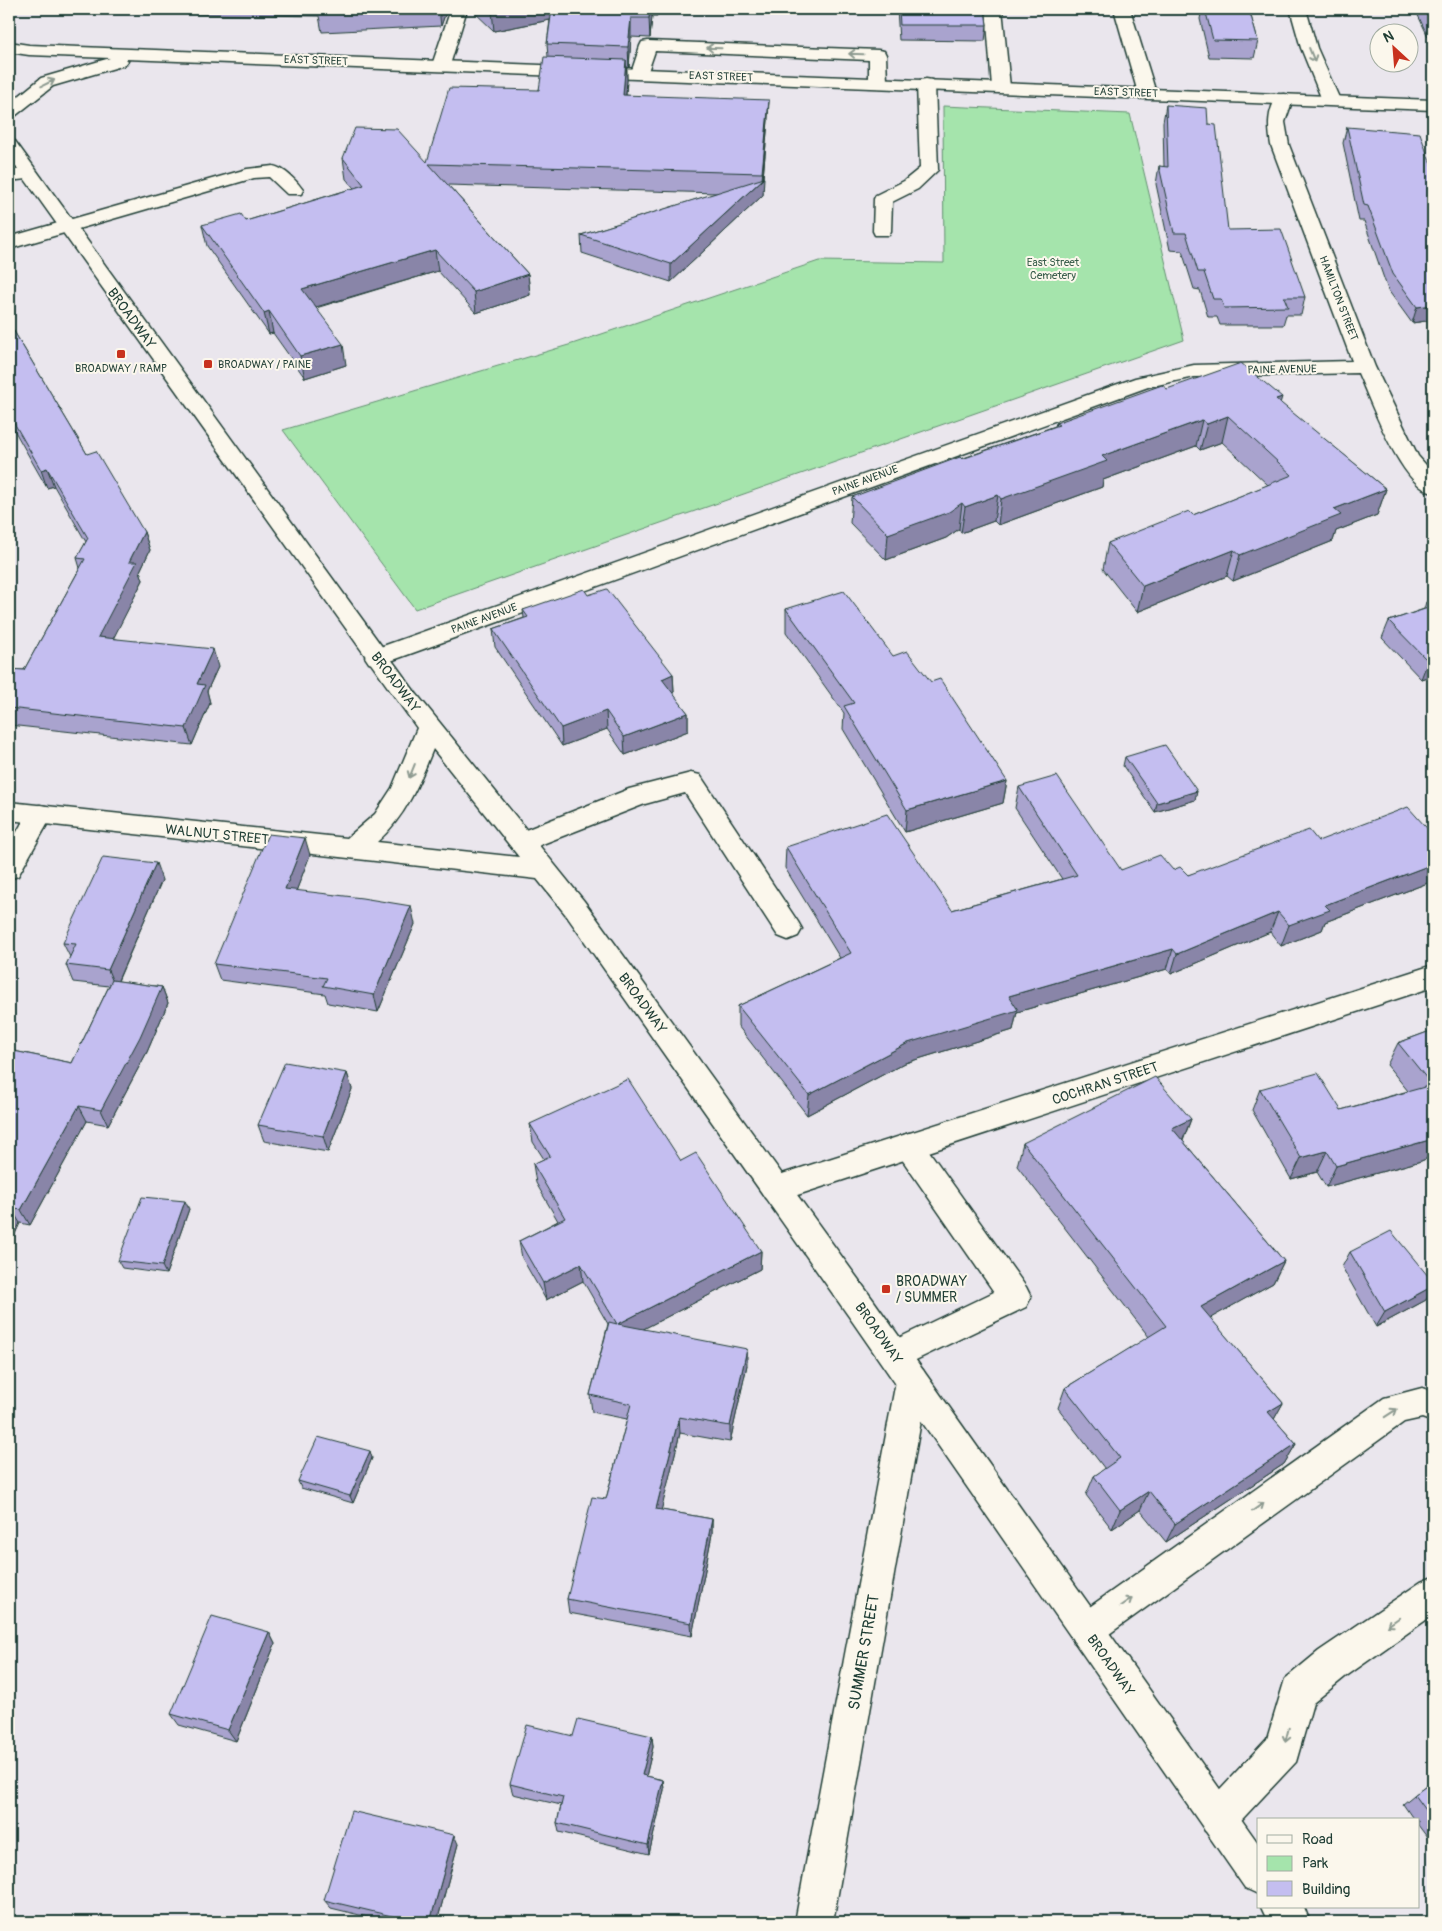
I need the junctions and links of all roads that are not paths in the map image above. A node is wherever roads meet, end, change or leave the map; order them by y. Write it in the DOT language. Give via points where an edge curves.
graph roads {
  1 [pos="459,9"];
  2 [pos="994,9"];
  3 [pos="1122,9"];
  4 [pos="1298,9"];
  5 [pos="9,46"];
  6 [pos="763,50"];
  7 [pos="147,54"];
  8 [pos="442,65"];
  9 [pos="640,73"];
  10 [pos="756,77"];
  11 [pos="878,82"];
  12 [pos="926,84"];
  13 [pos="1001,87"];
  14 [pos="1147,93"];
  15 [pos="1284,99"];
  16 [pos="1331,100"];
  17 [pos="1433,105"];
  18 [pos="9,112"];
  19 [pos="9,145"];
  20 [pos="19,175"];
  21 [pos="294,190"];
  22 [pos="66,226"];
  23 [pos="882,231"];
  24 [pos="9,243"];
  25 [pos="1365,367"];
  26 [pos="1433,455"];
  27 [pos="1408,459"];
  28 [pos="1433,486"];
  29 [pos="377,657"];
  30 [pos="430,726"];
  31 [pos="9,811"];
  32 [pos="40,814"];
  33 [pos="522,842"];
  34 [pos="352,849"];
  35 [pos="9,869"];
  36 [pos="545,870"];
  37 [pos="788,929"];
  38 [pos="1433,976"];
  39 [pos="909,1146"];
  40 [pos="776,1188"];
  41 [pos="904,1368"];
  42 [pos="1433,1408"];
  43 [pos="1433,1594"];
  44 [pos="1086,1630"];
  45 [pos="1218,1818"];
  46 [pos="1257,1874"];
  47 [pos="1281,1908"];
  48 [pos="814,1922"];
  49 [pos="1291,1922"];
  1 -- 8 [label="main road"];
  2 -- 13 [label="main road"];
  3 -- 14 [label="main road"];
  4 -- 16 [label="main road, one-way" via="1309,48"];
  5 -- 7 [label="main road, EAST STREET" via="29,50"];
  6 -- 9 [label="main road, one-way" via="648,46"];
  6 -- 10 [label="main road"];
  11 -- 6 [label="main road, one-way" via="878,55"];
  7 -- 8 [label="main road, EAST STREET"];
  18 -- 7 [label="main road, one-way" via="47,82"];
  8 -- 9 [label="main road, EAST STREET"];
  9 -- 10 [label="main road, EAST STREET"];
  10 -- 11 [label="main road, EAST STREET"];
  11 -- 12 [label="main road, EAST STREET"];
  12 -- 13 [label="main road, EAST STREET"];
  12 -- 23 [label="main road" via="929,170 911,185 883,199"];
  13 -- 14 [label="main road, EAST STREET"];
  14 -- 15 [label="main road, EAST STREET"];
  15 -- 16 [label="main road, EAST STREET"];
  15 -- 25 [label="main road, HAMILTON STREET" via="1276,122 1280,145"];
  16 -- 17 [label="main road, EAST STREET"];
  19 -- 20 [label="main road, BROADWAY"];
  20 -- 22 [label="main road, BROADWAY"];
  21 -- 22 [label="main road" via="273,171 252,173"];
  22 -- 24 [label="main road"];
  22 -- 29 [label="main road, BROADWAY"];
  25 -- 27 [label="main road, HAMILTON STREET"];
  25 -- 29 [label="main road, PAINE AVENUE" via="1194,371 1142,382"];
  26 -- 27 [label="main road"];
  27 -- 28 [label="main road, HAMILTON STREET"];
  29 -- 30 [label="main road, BROADWAY"];
  30 -- 33 [label="main road, BROADWAY"];
  30 -- 34 [label="main road, one-way" via="404,790 384,821"];
  31 -- 32 [label="main road, WALNUT STREET"];
  32 -- 34 [label="main road, WALNUT STREET"];
  32 -- 35 [label="main road"];
  33 -- 36 [label="main road, BROADWAY"];
  33 -- 37 [label="main road" via="638,796 692,782"];
  34 -- 36 [label="main road, WALNUT STREET"];
  36 -- 40 [label="main road, BROADWAY"];
  38 -- 39 [label="main road, COCHRAN STREET"];
  39 -- 40 [label="main road, COCHRAN STREET"];
  39 -- 41 [label="main road" via="1015,1297"];
  40 -- 41 [label="main road, BROADWAY"];
  41 -- 44 [label="main road, BROADWAY"];
  41 -- 48 [label="main road, SUMMER STREET"];
  44 -- 42 [label="main road, one-way" via="1396,1409 1422,1404"];
  43 -- 45 [label="main road, one-way" via="1332,1664 1298,1692 1283,1749"];
  44 -- 45 [label="main road, BROADWAY"];
  45 -- 46 [label="main road, BROADWAY"];
  47 -- 49 [label="main road"];
}
